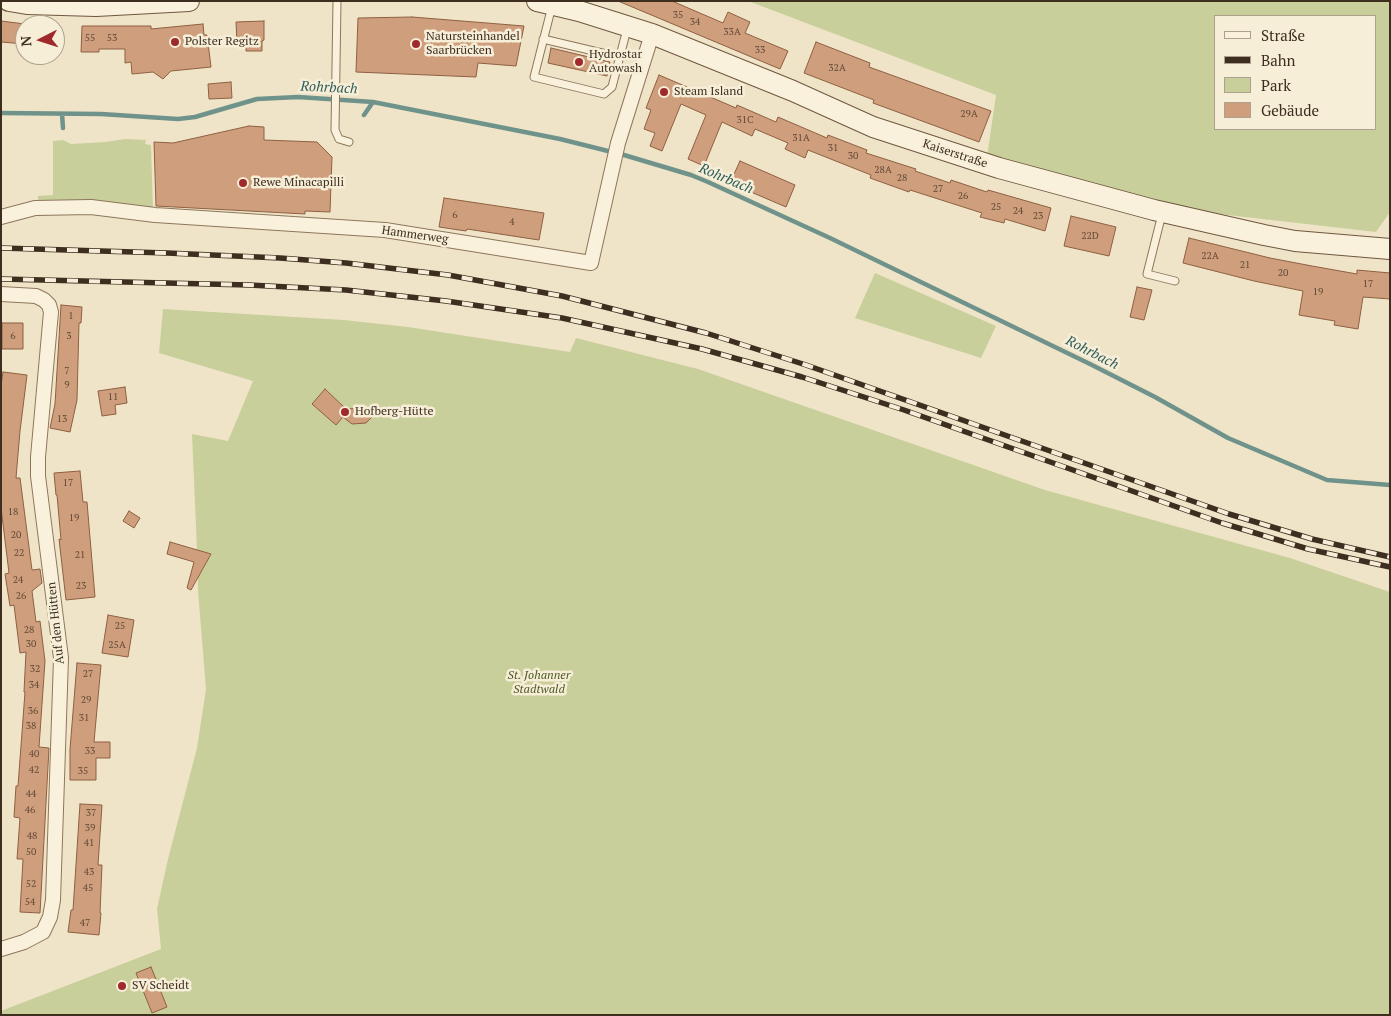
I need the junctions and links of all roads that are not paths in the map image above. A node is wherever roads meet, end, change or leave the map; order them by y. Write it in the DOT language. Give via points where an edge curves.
graph roads {
  1 [pos="9,1"];
  2 [pos="189,1"];
  3 [pos="337,1"];
  4 [pos="545,3"];
  5 [pos="627,26"];
  6 [pos="652,34"];
  7 [pos="543,39"];
  8 [pos="619,57"];
  9 [pos="349,142"];
  10 [pos="1163,212"];
  11 [pos="1,217"];
  12 [pos="1390,249"];
  13 [pos="1175,281"];
  14 [pos="1,294"];
  15 [pos="1,949"];
  1 -- 2 [label="main road" via="96,6"];
  3 -- 9 [label="lane" via="335,130 339,138"];
  4 -- 5 [label="main road, Kaiserstraße"];
  4 -- 7 [label="lane"];
  5 -- 6 [label="main road, Kaiserstraße"];
  5 -- 8 [label="lane"];
  6 -- 10 [label="main road, Kaiserstraße" via="873,127 999,168"];
  6 -- 11 [label="street, Hammerweg" via="618,143 591,263 385,230 155,215 91,207 35,208"];
  7 -- 8 [label="lane"];
  7 -- 8 [label="lane" via="534,77 604,94 612,87"];
  10 -- 12 [label="main road, Kaiserstraße" via="1280,238"];
  10 -- 13 [label="lane" via="1146,274"];
  14 -- 15 [label="street, Auf den Hütten" via="36,296 44,300 51,312 38,476 61,658 50,916 43,932"];
}
